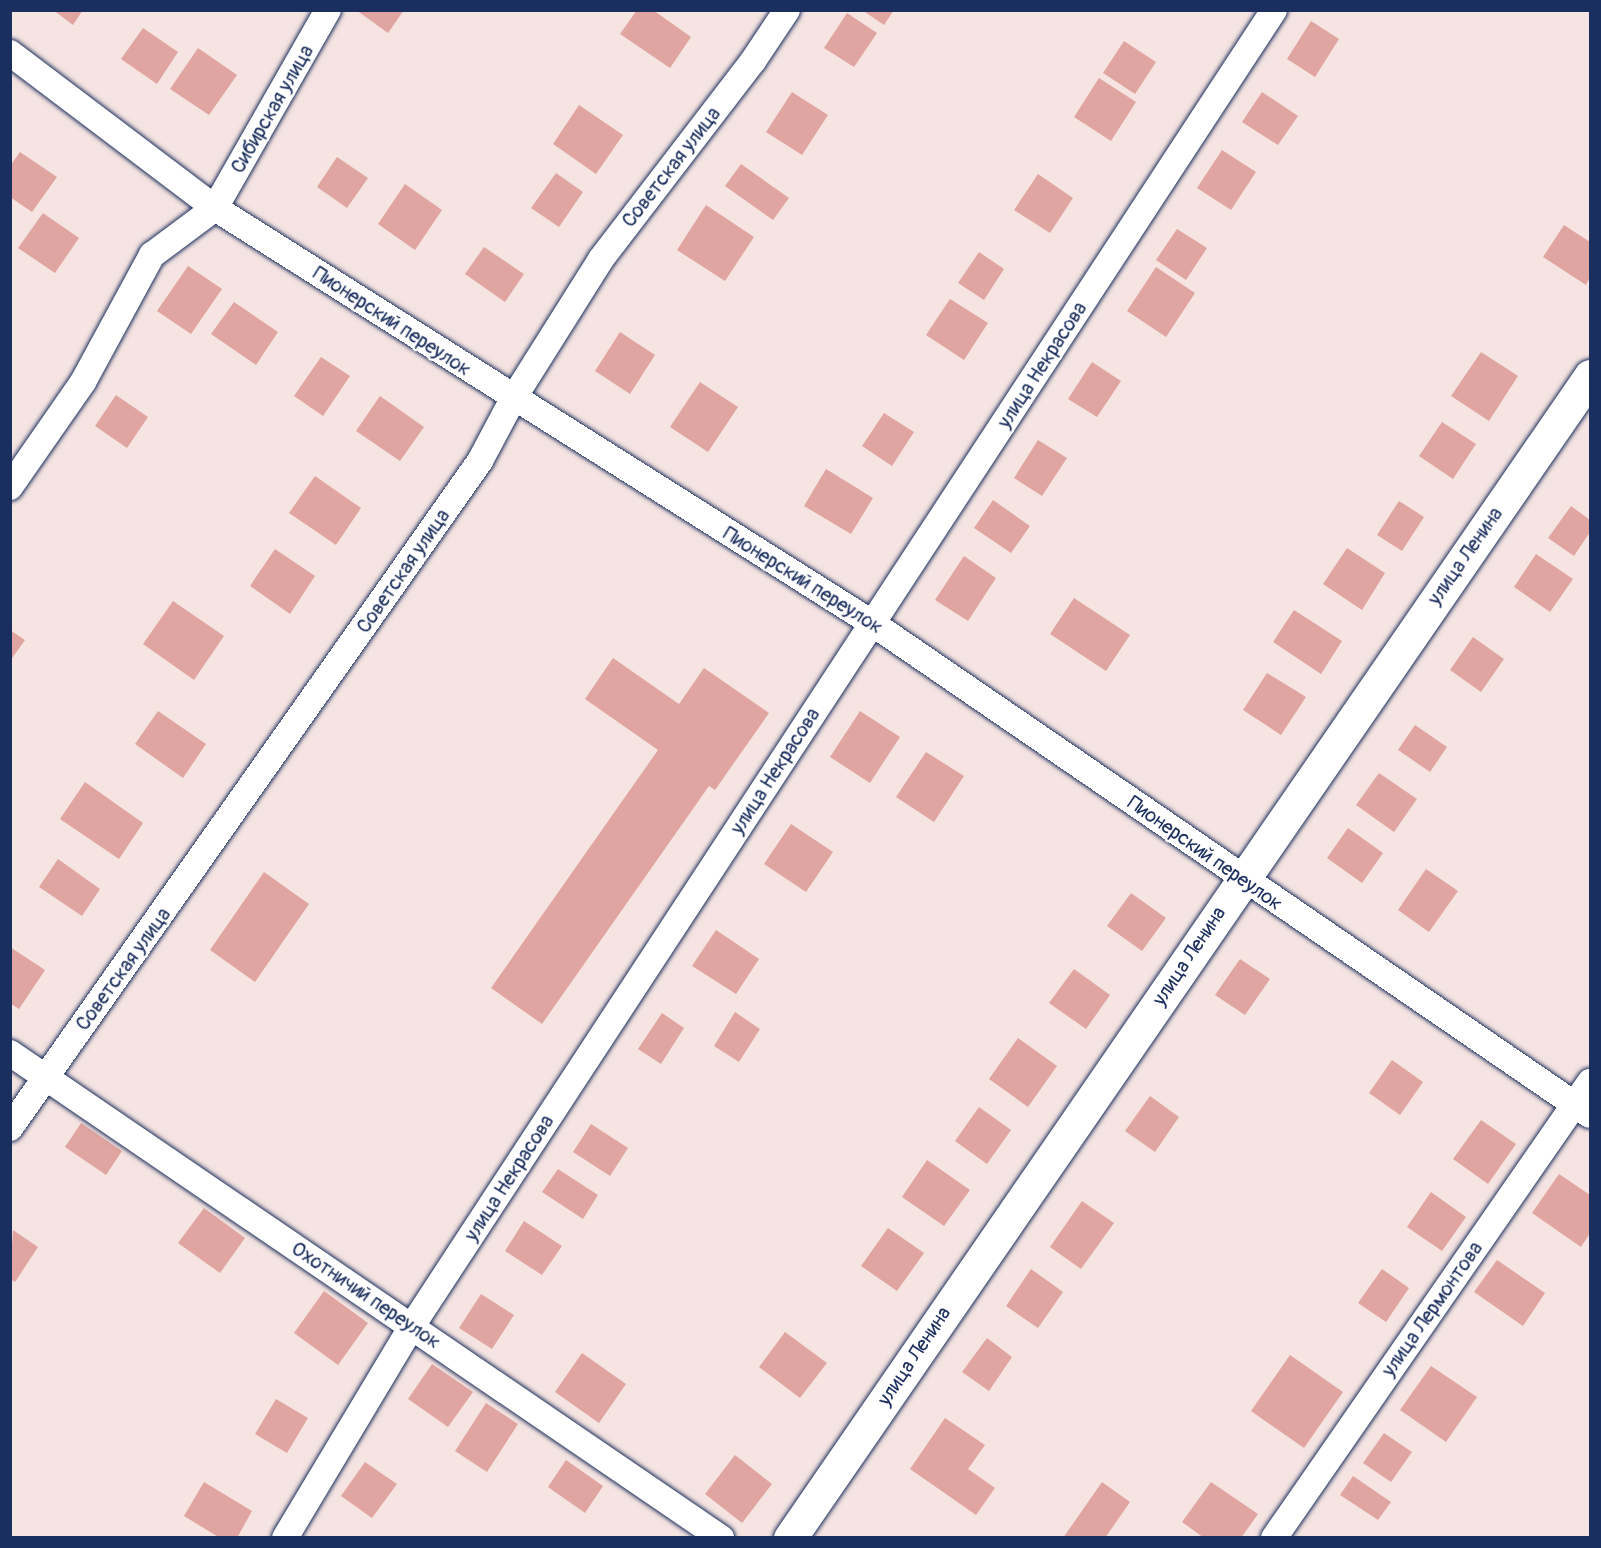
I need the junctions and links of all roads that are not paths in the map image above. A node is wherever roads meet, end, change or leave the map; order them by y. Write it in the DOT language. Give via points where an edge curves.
graph roads {
  1 [pos="328,10"];
  2 [pos="787,10"];
  3 [pos="1274,10"];
  4 [pos="10,53"];
  5 [pos="216,208"];
  6 [pos="1590,376"];
  7 [pos="513,399"];
  8 [pos="10,487"];
  9 [pos="872,623"];
  10 [pos="1241,879"];
  11 [pos="10,1053"];
  12 [pos="45,1078"];
  13 [pos="1590,1082"];
  14 [pos="1582,1110"];
  15 [pos="10,1128"];
  16 [pos="411,1326"];
  17 [pos="285,1538"];
  18 [pos="721,1538"];
  19 [pos="790,1538"];
  20 [pos="1274,1538"];
  1 -- 5 [label="street, Сибирская улица"];
  2 -- 7 [label="street, Советская улица" via="753,61 601,259"];
  3 -- 9 [label="street, улица Некрасова"];
  4 -- 5 [label="street, Пионерский переулок"];
  5 -- 7 [label="street, Пионерский переулок"];
  5 -- 8 [label="street" via="152,255 83,382"];
  6 -- 10 [label="main road, улица Ленина"];
  7 -- 9 [label="street, Пионерский переулок"];
  7 -- 12 [label="street, Советская улица" via="480,460"];
  9 -- 10 [label="street, Пионерский переулок"];
  9 -- 16 [label="street, улица Некрасова"];
  10 -- 14 [label="street, Пионерский переулок"];
  10 -- 19 [label="main road, улица Ленина"];
  11 -- 12 [label="street, Охотничий переулок"];
  12 -- 15 [label="street, Советская улица"];
  12 -- 16 [label="street, Охотничий переулок"];
  13 -- 14 [label="street, улица Лермонтова"];
  14 -- 20 [label="street, улица Лермонтова"];
  16 -- 17 [label="street, улица Некрасова"];
  16 -- 18 [label="street, Охотничий переулок"];
}
